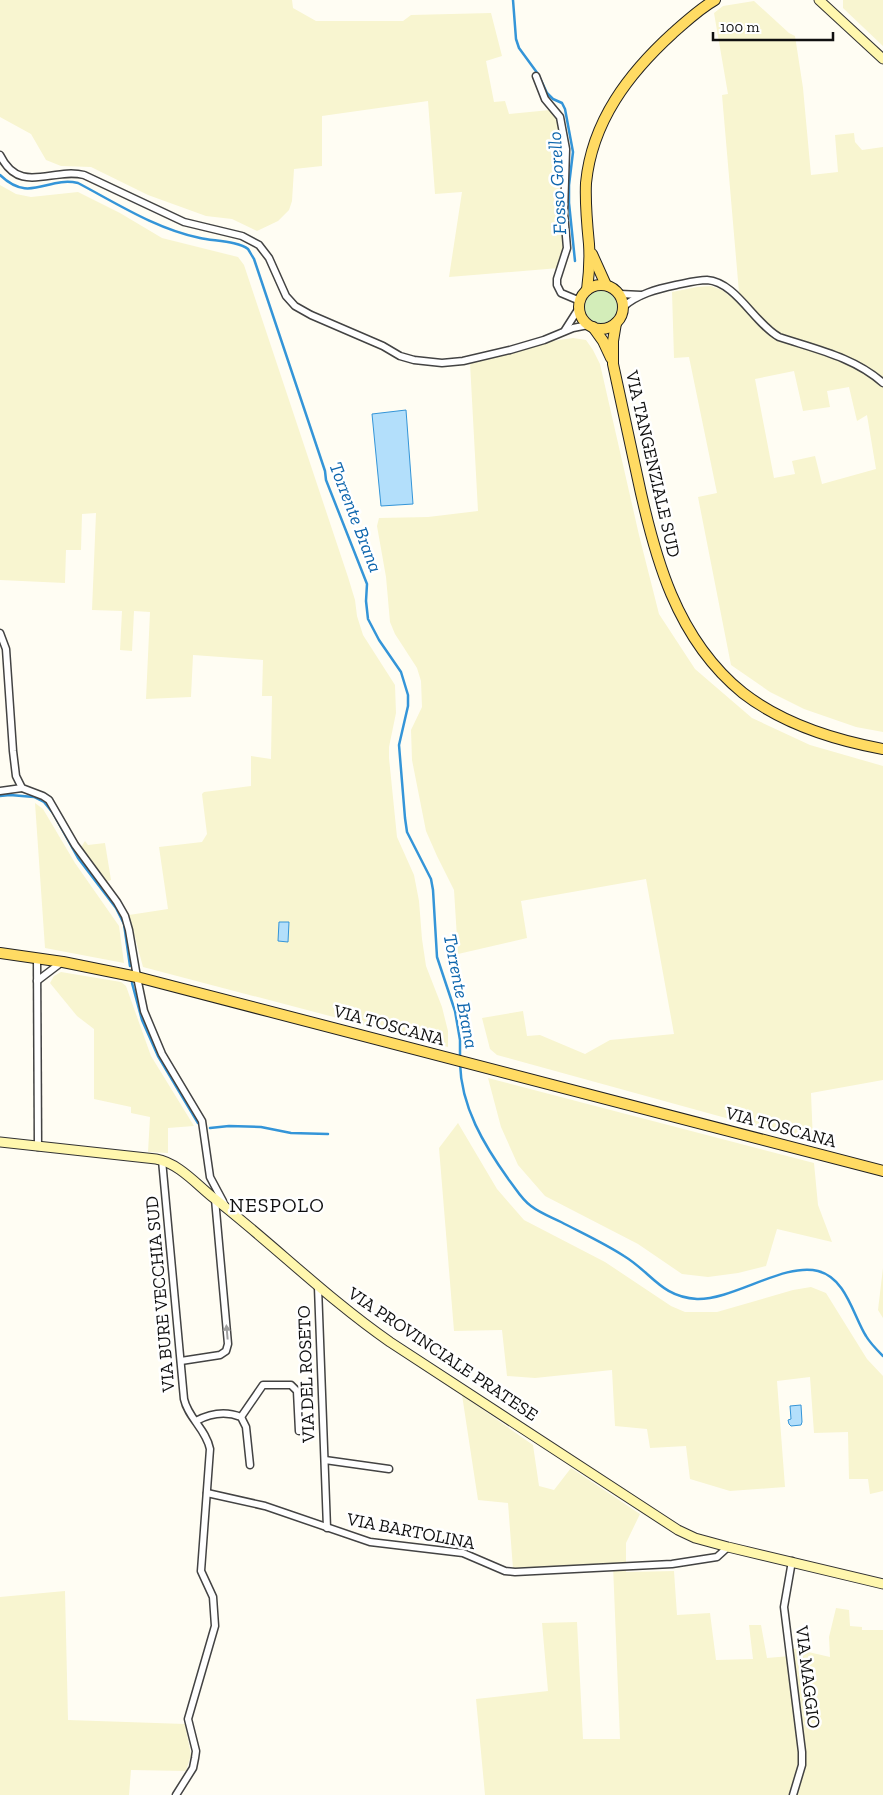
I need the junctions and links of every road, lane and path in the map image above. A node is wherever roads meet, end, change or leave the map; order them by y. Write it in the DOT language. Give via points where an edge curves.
graph roads {
  1 [pos="705,0"];
  2 [pos="715,0"];
  3 [pos="820,0"];
  4 [pos="693,15"];
  5 [pos="883,59"];
  6 [pos="536,76"];
  7 [pos="0,155"];
  8 [pos="589,245"];
  9 [pos="606,285"];
  10 [pos="587,290"];
  11 [pos="620,294"];
  12 [pos="642,295"];
  13 [pos="579,305"];
  14 [pos="623,307"];
  15 [pos="616,323"];
  16 [pos="591,326"];
  17 [pos="564,331"];
  18 [pos="613,364"];
  19 [pos="883,383"];
  20 [pos="0,633"];
  21 [pos="883,749"];
  22 [pos="22,788"];
  23 [pos="0,791"];
  24 [pos="0,953"];
  25 [pos="37,958"];
  26 [pos="63,962"];
  27 [pos="136,976"];
  28 [pos="37,981"];
  29 [pos="0,1142"];
  30 [pos="38,1147"];
  31 [pos="162,1160"];
  32 [pos="883,1171"];
  33 [pos="215,1199"];
  34 [pos="227,1208"];
  35 [pos="318,1287"];
  36 [pos="181,1361"];
  37 [pos="242,1417"];
  38 [pos="196,1421"];
  39 [pos="299,1431"];
  40 [pos="325,1460"];
  41 [pos="250,1465"];
  42 [pos="389,1469"];
  43 [pos="208,1493"];
  44 [pos="327,1528"];
  45 [pos="728,1547"];
  46 [pos="792,1561"];
  47 [pos="883,1584"];
  48 [pos="176,1795"];
  49 [pos="793,1795"];
  1 -- 4 [label="main road"];
  2 -- 4 [label="main road"];
  3 -- 5 [label="street"];
  4 -- 8 [label="main road" via="641,65 606,115 591,152 586,182"];
  6 -- 13 [label="street" via="545,99 560,117 566,149 564,213 567,248 557,285 562,293"];
  7 -- 17 [label="street" via="10,170 22,176 84,175 184,222 242,236 259,245 286,296 295,306 407,358 442,363 464,361 544,340"];
  8 -- 9 [label="main road"];
  8 -- 10 [label="main road"];
  9 -- 10 [label="main road" via="596,285"];
  9 -- 11 [label="main road"];
  10 -- 13 [label="main road"];
  11 -- 12 [label="street"];
  11 -- 14 [label="main road"];
  12 -- 14 [label="street"];
  12 -- 19 [label="street" via="692,282 714,282 728,288 771,332 861,366"];
  13 -- 16 [label="main road, VIA TANGENZIALE SUD" via="582,318"];
  13 -- 17 [label="street" via="575,317"];
  14 -- 15 [label="main road, VIA TANGENZIALE SUD"];
  15 -- 16 [label="main road" via="607,328"];
  15 -- 18 [label="main road, VIA TANGENZIALE SUD"];
  16 -- 17 [label="street"];
  16 -- 18 [label="main road, VIA TANGENZIALE SUD" via="603,341"];
  18 -- 21 [label="main road, VIA TANGENZIALE SUD" via="653,541 675,604 697,643 728,679 765,708 823,734"];
  20 -- 22 [label="street" via="6,649 14,768"];
  22 -- 23 [label="street"];
  22 -- 27 [label="street" via="49,800 75,845 122,909 129,930"];
  24 -- 25 [label="main road, VIA TOSCANA"];
  25 -- 26 [label="main road, VIA TOSCANA"];
  25 -- 28 [label="street"];
  26 -- 27 [label="main road, VIA TOSCANA"];
  26 -- 28 [label="street"];
  27 -- 32 [label="main road, VIA TOSCANA"];
  27 -- 34 [label="street" via="142,1004 156,1040 202,1121 210,1177"];
  28 -- 30 [label="street"];
  29 -- 30 [label="street, VIA PROVINCIALE PRATESE"];
  30 -- 31 [label="street, VIA PROVINCIALE PRATESE"];
  31 -- 33 [label="street, VIA PROVINCIALE PRATESE" via="176,1167"];
  31 -- 36 [label="street, VIA BURE VECCHIA SUD"];
  33 -- 34 [label="street, VIA PROVINCIALE PRATESE"];
  36 -- 33 [label="street, one-way" via="220,1355 228,1344"];
  34 -- 35 [label="street, VIA PROVINCIALE PRATESE"];
  35 -- 40 [label="street, VIA DEL ROSETO"];
  35 -- 45 [label="street, VIA PROVINCIALE PRATESE" via="390,1342 678,1530"];
  36 -- 38 [label="street, VIA BURE VECCHIA SUD" via="185,1402"];
  37 -- 38 [label="street" via="216,1413"];
  37 -- 39 [label="street" via="263,1385 291,1384 298,1396"];
  37 -- 41 [label="street"];
  38 -- 43 [label="street, VIA BURE VECCHIA SUD" via="207,1437 210,1449"];
  40 -- 42 [label="street, VIA DEL ROSETO"];
  40 -- 44 [label="street, VIA DEL ROSETO"];
  43 -- 44 [label="street, VIA BARTOLINA" via="259,1504"];
  43 -- 48 [label="street, VIA BURE VECCHIA SUD" via="201,1571 213,1597 215,1626 188,1719 196,1752 193,1768"];
  44 -- 45 [label="street, VIA BARTOLINA" via="370,1542 463,1553 515,1572 672,1564 716,1557"];
  45 -- 46 [label="street, VIA PROVINCIALE PRATESE"];
  46 -- 47 [label="street, VIA PROVINCIALE PRATESE"];
  46 -- 49 [label="street, VIA MAGGIO" via="784,1607 802,1752 802,1765"];
}
